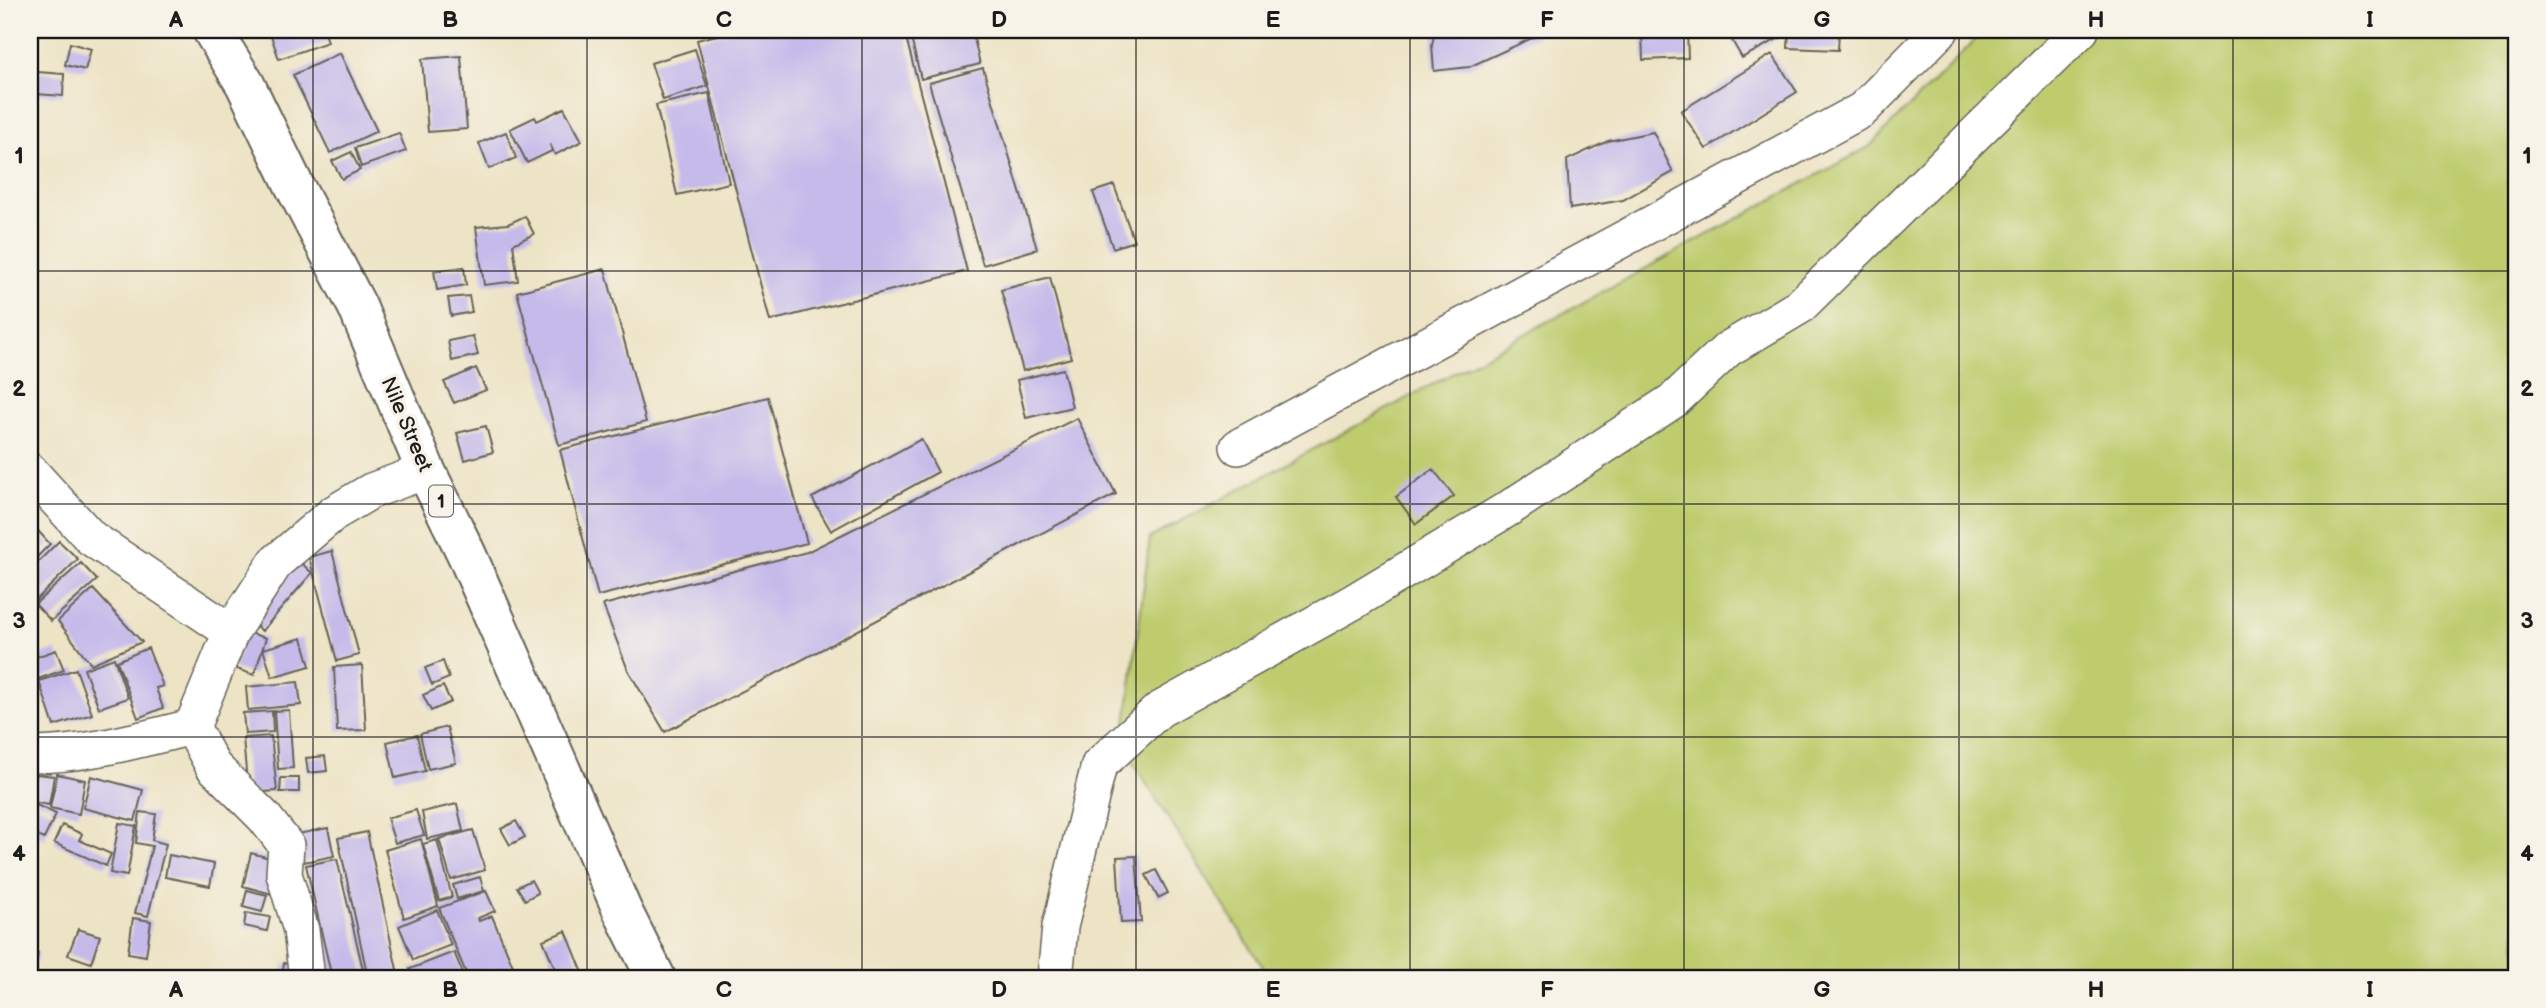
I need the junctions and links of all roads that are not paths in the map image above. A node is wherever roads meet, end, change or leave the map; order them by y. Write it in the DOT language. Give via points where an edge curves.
graph roads {
  1 [pos="212,30"];
  2 [pos="1941,30"];
  3 [pos="2081,30"];
  4 [pos="1238,447"];
  5 [pos="30,471"];
  6 [pos="426,471"];
  7 [pos="231,632"];
  8 [pos="192,727"];
  9 [pos="30,755"];
  10 [pos="307,978"];
  11 [pos="656,978"];
  12 [pos="1055,978"];
  1 -- 6 [label="main road, Nile Street / 1" via="245,84 357,306"];
  2 -- 4 [label="street" via="1862,110"];
  3 -- 12 [label="street" via="1799,307 1728,349 1674,400 1511,507 1159,710 1100,765 1060,927"];
  5 -- 7 [label="street" via="91,538"];
  6 -- 7 [label="street" via="371,491 334,513 276,562"];
  6 -- 11 [label="main road, Nile Street / 1"];
  7 -- 8 [label="street"];
  8 -- 9 [label="street" via="117,745"];
  8 -- 10 [label="street" via="214,766 286,845 284,874 301,930"];
}
